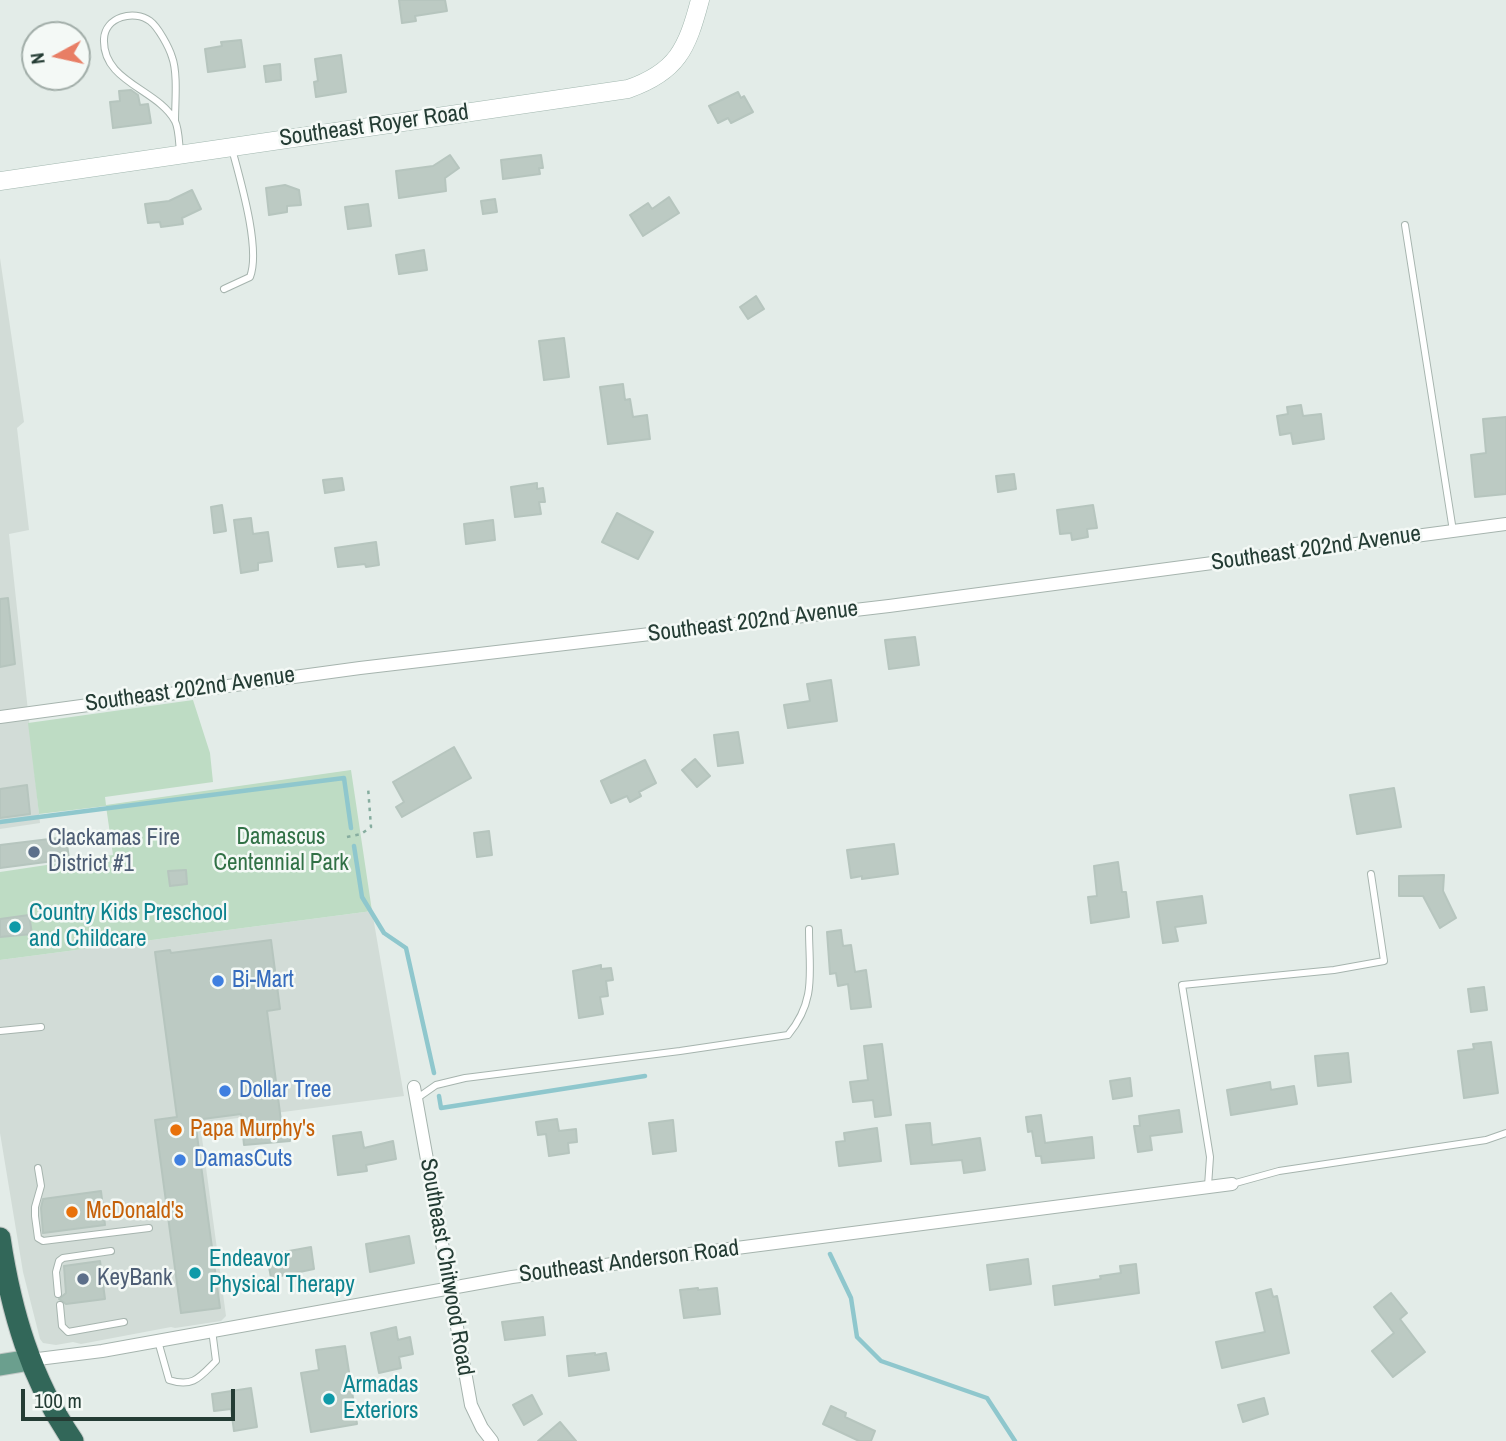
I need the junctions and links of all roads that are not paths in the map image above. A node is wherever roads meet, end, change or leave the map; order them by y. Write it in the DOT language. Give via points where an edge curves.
graph roads {
  1 [pos="700,0"];
  2 [pos="176,121"];
  3 [pos="232,147"];
  4 [pos="181,154"];
  5 [pos="0,181"];
  6 [pos="1405,225"];
  7 [pos="224,289"];
  8 [pos="1506,524"];
  9 [pos="1453,531"];
  10 [pos="0,717"];
  11 [pos="1371,874"];
  12 [pos="809,929"];
  13 [pos="41,1027"];
  14 [pos="0,1031"];
  15 [pos="415,1093"];
  16 [pos="1506,1133"];
  17 [pos="38,1168"];
  18 [pos="1232,1184"];
  19 [pos="1208,1186"];
  20 [pos="149,1228"];
  21 [pos="0,1238"];
  22 [pos="111,1251"];
  23 [pos="450,1287"];
  24 [pos="58,1294"];
  25 [pos="60,1305"];
  26 [pos="124,1322"];
  27 [pos="212,1331"];
  28 [pos="158,1341"];
  29 [pos="30,1360"];
  30 [pos="0,1365"];
  31 [pos="73,1441"];
  32 [pos="492,1441"];
  1 -- 3 [label="street, Southeast Royer Road" via="678,57 657,77 628,89"];
  2 -- 2 [label="lane" via="107,60 107,30 125,15 151,21 173,58"];
  2 -- 4 [label="lane"];
  3 -- 4 [label="street, Southeast Royer Road"];
  3 -- 7 [label="lane" via="248,210 254,267 250,277"];
  4 -- 5 [label="street, Southeast Royer Road"];
  6 -- 9 [label="lane"];
  8 -- 9 [label="street, Southeast 202nd Avenue"];
  9 -- 10 [label="street, Southeast 202nd Avenue"];
  11 -- 19 [label="lane" via="1384,961 1182,985 1210,1157"];
  12 -- 15 [label="lane" via="809,1000 788,1035 465,1078"];
  13 -- 14 [label="lane"];
  15 -- 23 [label="street, Southeast Chitwood Road"];
  16 -- 18 [label="lane" via="1486,1140 1279,1171"];
  17 -- 20 [label="lane" via="41,1186 35,1216 38,1238 43,1241"];
  18 -- 19 [label="street, Southeast Anderson Road"];
  19 -- 23 [label="street, Southeast Anderson Road"];
  21 -- 29 [label="highway"];
  22 -- 24 [label="lane" via="59,1261"];
  23 -- 27 [label="street, Southeast Anderson Road"];
  23 -- 32 [label="street, Southeast Chitwood Road" via="471,1405"];
  25 -- 26 [label="lane" via="62,1326 68,1332"];
  27 -- 28 [label="street, Southeast Anderson Road"];
  27 -- 28 [label="lane" via="216,1361 184,1384 169,1380"];
  28 -- 29 [label="street, Southeast Anderson Road"];
  29 -- 30 [label="main road"];
  29 -- 31 [label="highway"];
}
